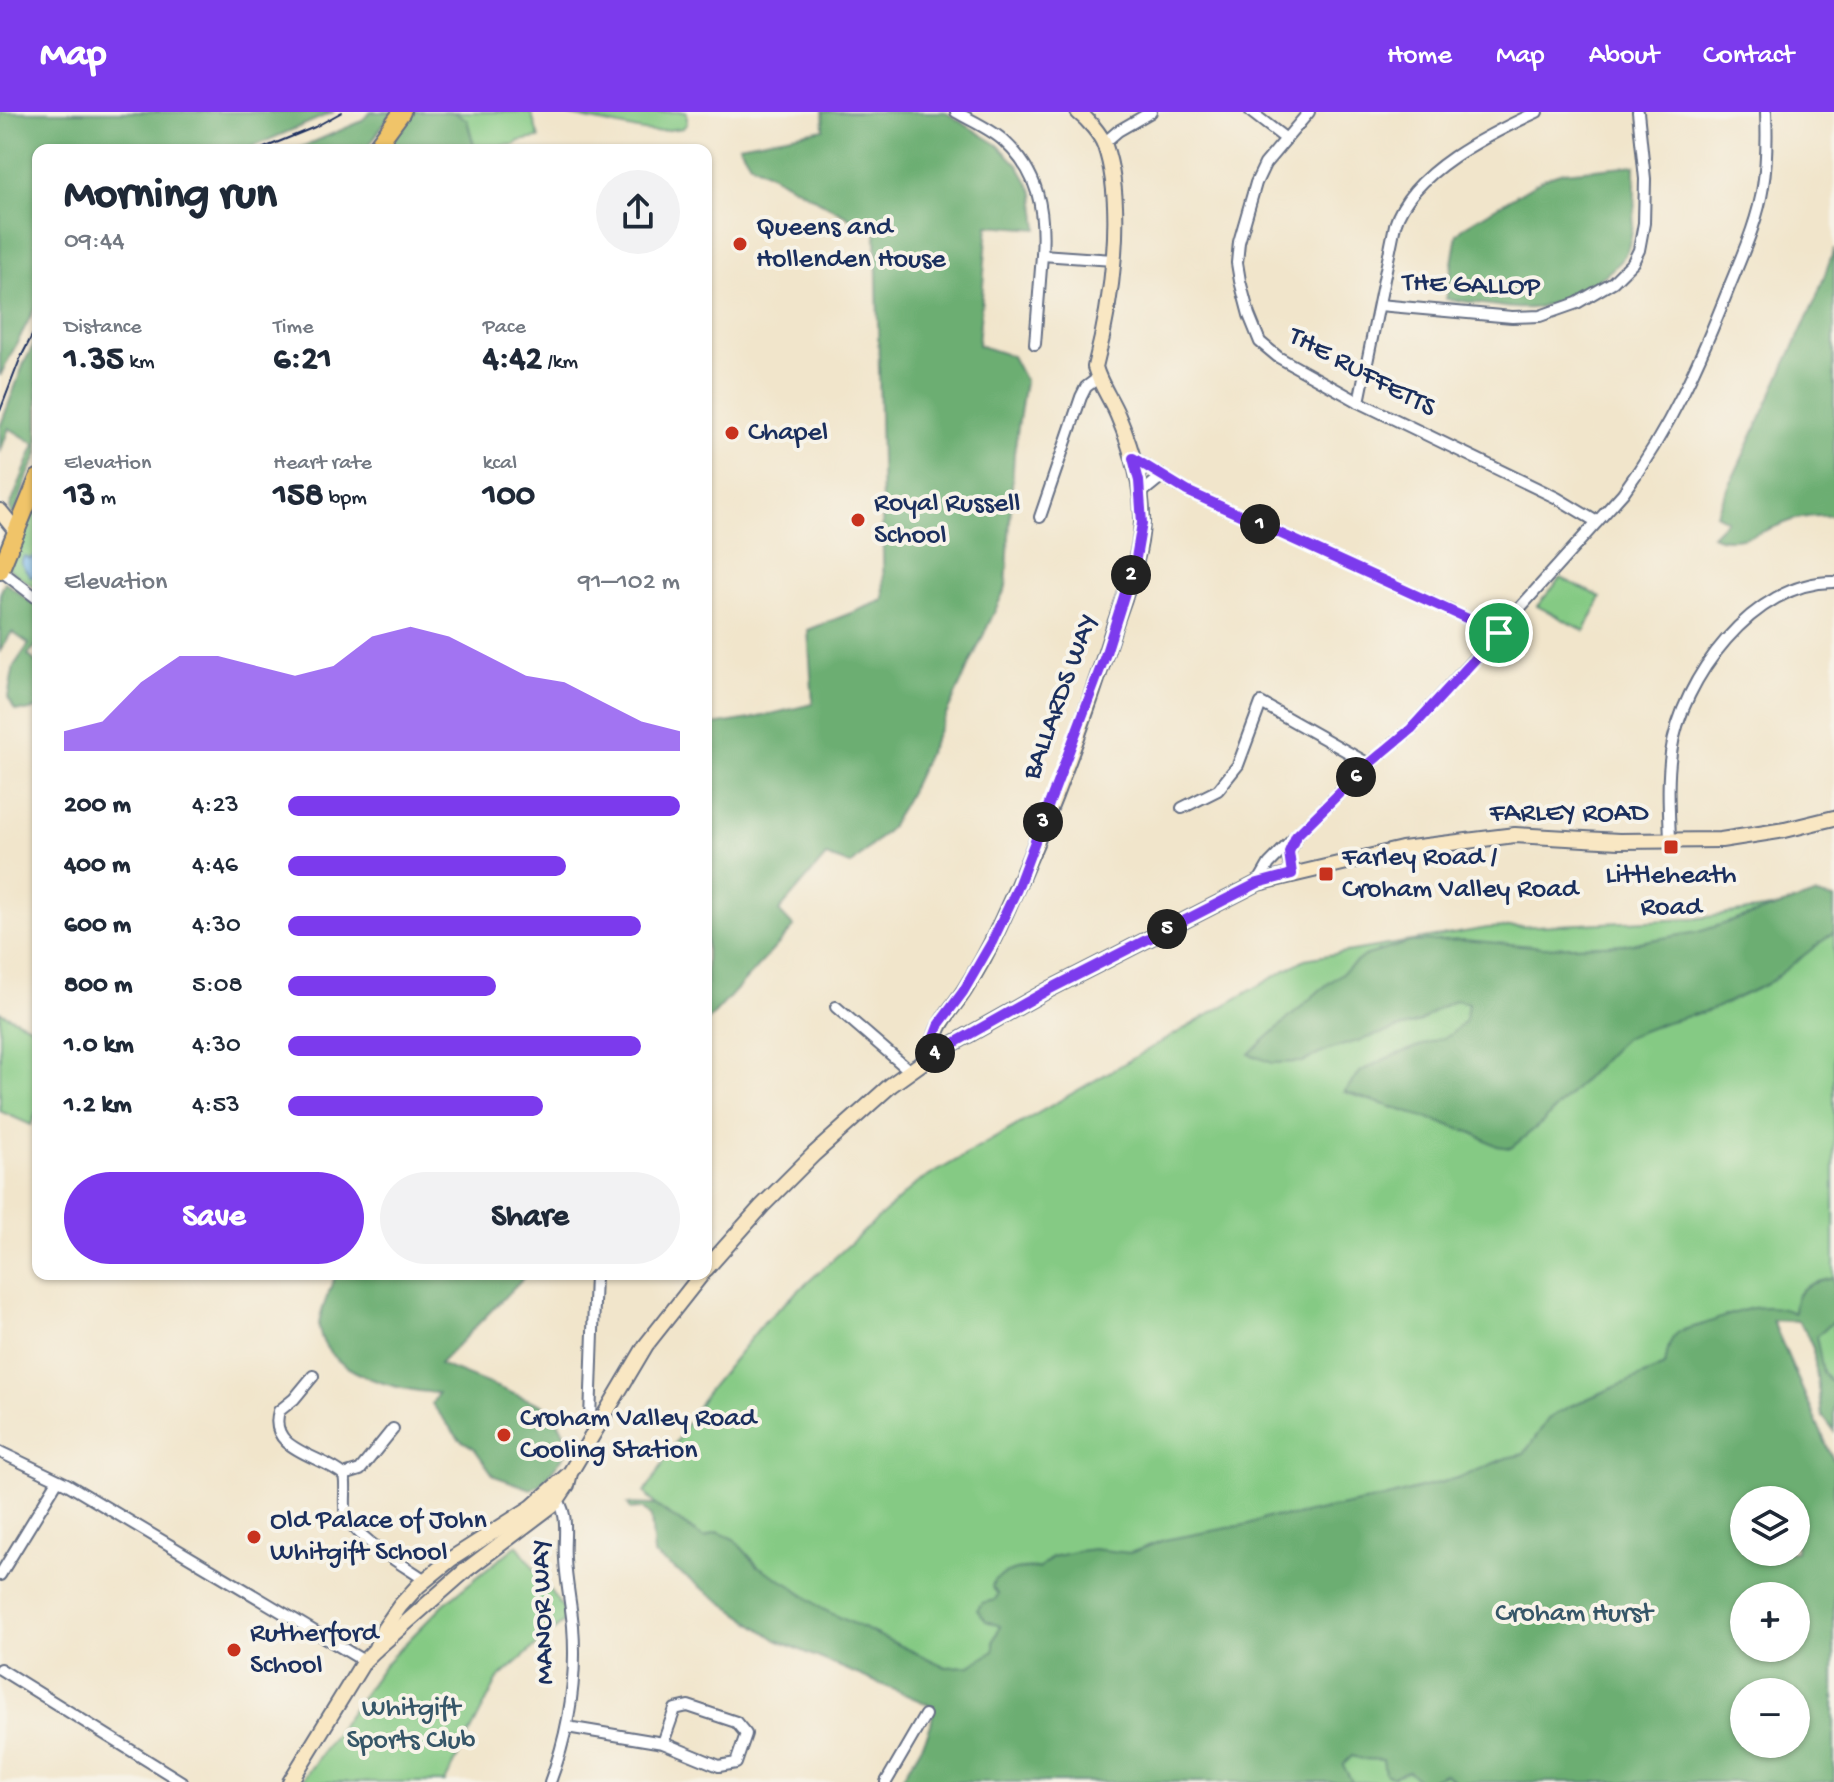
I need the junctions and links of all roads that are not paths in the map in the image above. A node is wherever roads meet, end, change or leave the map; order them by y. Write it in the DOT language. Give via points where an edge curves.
graph roads {
  1 [pos="402,112"];
  2 [pos="956,112"];
  3 [pos="1078,112"];
  4 [pos="1151,112"];
  5 [pos="1251,112"];
  6 [pos="1309,112"];
  7 [pos="1537,112"];
  8 [pos="1638,112"];
  9 [pos="1766,112"];
  10 [pos="1286,139"];
  11 [pos="1104,143"];
  12 [pos="378,144"];
  13 [pos="1042,255"];
  14 [pos="1113,260"];
  15 [pos="1379,305"];
  16 [pos="1035,344"];
  17 [pos="1098,378"];
  18 [pos="1359,402"];
  19 [pos="1133,458"];
  20 [pos="1161,477"];
  21 [pos="32,493"];
  22 [pos="1140,494"];
  23 [pos="0,511"];
  24 [pos="1040,517"];
  25 [pos="1597,522"];
  26 [pos="17,532"];
  27 [pos="0,570"];
  28 [pos="1834,582"];
  29 [pos="32,594"];
  30 [pos="1499,633"];
  31 [pos="1369,764"];
  32 [pos="1182,808"];
  33 [pos="1834,818"];
  34 [pos="1296,836"];
  35 [pos="1670,840"];
  36 [pos="1292,874"];
  37 [pos="1258,883"];
  38 [pos="836,1007"];
  39 [pos="933,1055"];
  40 [pos="910,1071"];
  41 [pos="712,1262"];
  42 [pos="595,1280"];
  43 [pos="697,1280"];
  44 [pos="313,1376"];
  45 [pos="393,1429"];
  46 [pos="593,1434"];
  47 [pos="0,1452"];
  48 [pos="344,1475"];
  49 [pos="58,1480"];
  50 [pos="554,1495"];
  51 [pos="0,1575"];
  52 [pos="425,1580"];
  53 [pos="369,1656"];
  54 [pos="0,1669"];
  55 [pos="925,1715"];
  56 [pos="567,1727"];
  57 [pos="663,1743"];
  58 [pos="182,1782"];
  59 [pos="290,1782"];
  60 [pos="550,1782"];
  61 [pos="886,1782"];
  1 -- 12 [label="main road"];
  2 -- 13 [label="street" via="1003,140 1022,162 1039,193"];
  3 -- 11 [label="street"];
  4 -- 11 [label="street"];
  5 -- 10 [label="street"];
  6 -- 10 [label="street, THE RUFFETTS"];
  7 -- 15 [label="street" via="1446,162 1415,190 1399,214"];
  8 -- 15 [label="street, THE GALLOP" via="1644,223 1633,262 1613,282 1540,316"];
  9 -- 25 [label="street" via="1763,188 1755,221 1710,337 1663,434"];
  10 -- 18 [label="street, THE RUFFETTS" via="1256,183 1239,242 1237,263 1249,315 1268,351"];
  11 -- 14 [label="street" via="1114,203"];
  13 -- 14 [label="street"];
  13 -- 16 [label="street"];
  14 -- 17 [label="street" via="1111,298 1095,367"];
  15 -- 18 [label="street"];
  17 -- 19 [label="street, BALLARDS WAY"];
  17 -- 24 [label="street" via="1081,397"];
  18 -- 25 [label="street, THE RUFFETTS"];
  19 -- 20 [label="street"];
  19 -- 22 [label="street, BALLARDS WAY"];
  20 -- 22 [label="street"];
  20 -- 30 [label="street"];
  21 -- 26 [label="main road"];
  22 -- 39 [label="street, BALLARDS WAY" via="1136,558 1071,751 1017,889 992,942 939,1024"];
  23 -- 26 [label="street"];
  25 -- 30 [label="street"];
  26 -- 27 [label="main road"];
  27 -- 29 [label="street"];
  28 -- 35 [label="street" via="1810,584 1776,598 1742,621 1710,660 1691,694 1671,751"];
  30 -- 31 [label="street" via="1411,729"];
  31 -- 32 [label="street" via="1261,703 1238,765 1218,790"];
  31 -- 34 [label="street"];
  33 -- 35 [label="street, FARLEY ROAD" via="1721,840"];
  34 -- 36 [label="street" via="1289,852"];
  34 -- 37 [label="street"];
  35 -- 36 [label="street, FARLEY ROAD" via="1515,835 1402,849"];
  36 -- 37 [label="street, FARLEY ROAD"];
  37 -- 39 [label="street, FARLEY ROAD"];
  38 -- 40 [label="street"];
  39 -- 40 [label="street, FARLEY ROAD"];
  40 -- 41 [label="street, FARLEY ROAD" via="814,1154"];
  42 -- 46 [label="street"];
  43 -- 46 [label="street" via="646,1345"];
  44 -- 48 [label="street" via="279,1411 277,1427 297,1450"];
  45 -- 48 [label="street" via="360,1470"];
  46 -- 50 [label="street"];
  47 -- 49 [label="street"];
  48 -- 52 [label="street" via="349,1520 361,1535"];
  49 -- 51 [label="street"];
  49 -- 53 [label="street"];
  50 -- 52 [label="street"];
  50 -- 53 [label="street" via="542,1515 466,1570"];
  50 -- 56 [label="street, MANOR WAY" via="566,1520 574,1640"];
  52 -- 53 [label="street" via="400,1606"];
  53 -- 59 [label="street"];
  54 -- 58 [label="street"];
  55 -- 61 [label="street"];
  56 -- 57 [label="street"];
  56 -- 60 [label="street, MANOR WAY"];
  57 -- 57 [label="street" via="719,1766 736,1763 746,1734 736,1722 688,1706 675,1709"];
}
